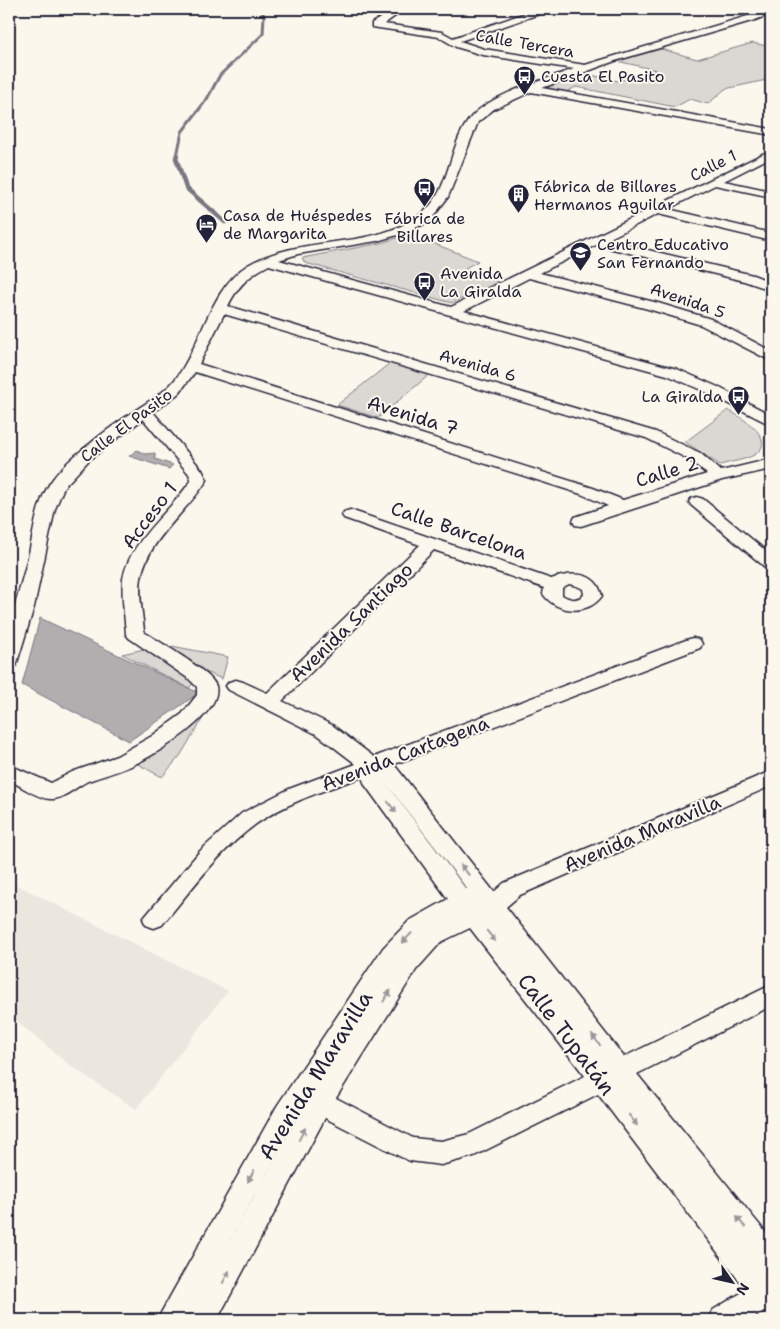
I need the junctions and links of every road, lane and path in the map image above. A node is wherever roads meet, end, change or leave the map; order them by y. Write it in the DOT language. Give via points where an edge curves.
graph roads {
  1 [pos="401,9"];
  2 [pos="545,9"];
  3 [pos="771,11"];
  4 [pos="452,41"];
  5 [pos="586,68"];
  6 [pos="531,89"];
  7 [pos="771,132"];
  8 [pos="755,151"];
  9 [pos="771,154"];
  10 [pos="715,182"];
  11 [pos="771,194"];
  12 [pos="658,210"];
  13 [pos="771,236"];
  14 [pos="596,241"];
  15 [pos="266,260"];
  16 [pos="530,274"];
  17 [pos="771,286"];
  18 [pos="219,308"];
  19 [pos="453,311"];
  20 [pos="771,357"];
  21 [pos="191,366"];
  22 [pos="144,411"];
  23 [pos="768,422"];
  24 [pos="770,462"];
  25 [pos="718,476"];
  26 [pos="697,502"];
  27 [pos="622,506"];
  28 [pos="350,515"];
  29 [pos="581,521"];
  30 [pos="432,543"];
  31 [pos="771,564"];
  32 [pos="554,586"];
  33 [pos="693,644"];
  34 [pos="9,662"];
  35 [pos="236,686"];
  36 [pos="270,702"];
  37 [pos="372,766"];
  38 [pos="9,772"];
  39 [pos="771,778"];
  40 [pos="512,889"];
  41 [pos="478,903"];
  42 [pos="154,919"];
  43 [pos="771,995"];
  44 [pos="611,1076"];
  45 [pos="309,1097"];
  46 [pos="771,1260"];
  47 [pos="770,1295"];
  48 [pos="171,1320"];
  49 [pos="202,1320"];
  50 [pos="723,1320"];
  1 -- 4 [label="street, Calle Tercera" via="375,25 442,36"];
  2 -- 4 [label="street"];
  3 -- 5 [label="street, Calle El Pasito"];
  4 -- 5 [label="street, Calle Tercera" via="483,52"];
  5 -- 6 [label="street, Calle El Pasito"];
  6 -- 7 [label="street"];
  6 -- 15 [label="street, Calle El Pasito" via="485,111 473,122 442,198 433,212 420,221 377,236 306,248"];
  8 -- 9 [label="street"];
  9 -- 10 [label="street, Calle 1"];
  10 -- 11 [label="street"];
  10 -- 12 [label="street, Calle 1"];
  12 -- 13 [label="street"];
  12 -- 14 [label="street, Calle 1"];
  14 -- 16 [label="street, Calle 1"];
  14 -- 17 [label="street"];
  15 -- 18 [label="street, Calle El Pasito" via="238,279"];
  15 -- 19 [label="street"];
  16 -- 19 [label="street, Calle 1"];
  16 -- 20 [label="street, Avenida 5" via="706,322"];
  18 -- 21 [label="street, Calle El Pasito"];
  18 -- 25 [label="street, Avenida 6" via="651,435 694,456"];
  19 -- 23 [label="street" via="672,372 713,390"];
  21 -- 22 [label="street, Calle El Pasito" via="174,390"];
  21 -- 27 [label="street, Avenida 7" via="587,490"];
  22 -- 34 [label="street, Calle El Pasito" via="81,459 56,487 48,507"];
  22 -- 38 [label="street, Acceso 1" via="196,473 198,480 136,564 132,579 134,634 196,675 206,685 207,695 189,719 159,741 51,792"];
  24 -- 25 [label="street, Calle 2"];
  25 -- 27 [label="street, Calle 2"];
  26 -- 31 [label="street"];
  27 -- 29 [label="street, Calle 2"];
  28 -- 30 [label="street, Calle Barcelona"];
  30 -- 32 [label="street, Calle Barcelona"];
  30 -- 36 [label="street, Avenida Santiago"];
  33 -- 37 [label="street, Avenida Cartagena"];
  35 -- 36 [label="street"];
  36 -- 37 [label="street" via="325,730"];
  37 -- 41 [label="street, Calle Tupatán" via="372,780"];
  37 -- 42 [label="street, Avenida Cartagena" via="296,794 243,823"];
  39 -- 40 [label="street, Avenida Maravilla"];
  40 -- 41 [label="street, Avenida Maravilla"];
  41 -- 44 [label="street, Calle Tupatán" via="532,988"];
  41 -- 45 [label="street, Avenida Maravilla" via="433,936 408,963"];
  43 -- 44 [label="street"];
  44 -- 45 [label="street" via="474,1144 441,1153 410,1149"];
  46 -- 44 [label="street, Calle Tupatán, one-way"];
  44 -- 47 [label="street, Calle Tupatán, one-way"];
  45 -- 48 [label="street, Avenida Maravilla, one-way"];
  49 -- 45 [label="street, Avenida Maravilla, one-way"];
  47 -- 50 [label="street"];
}
